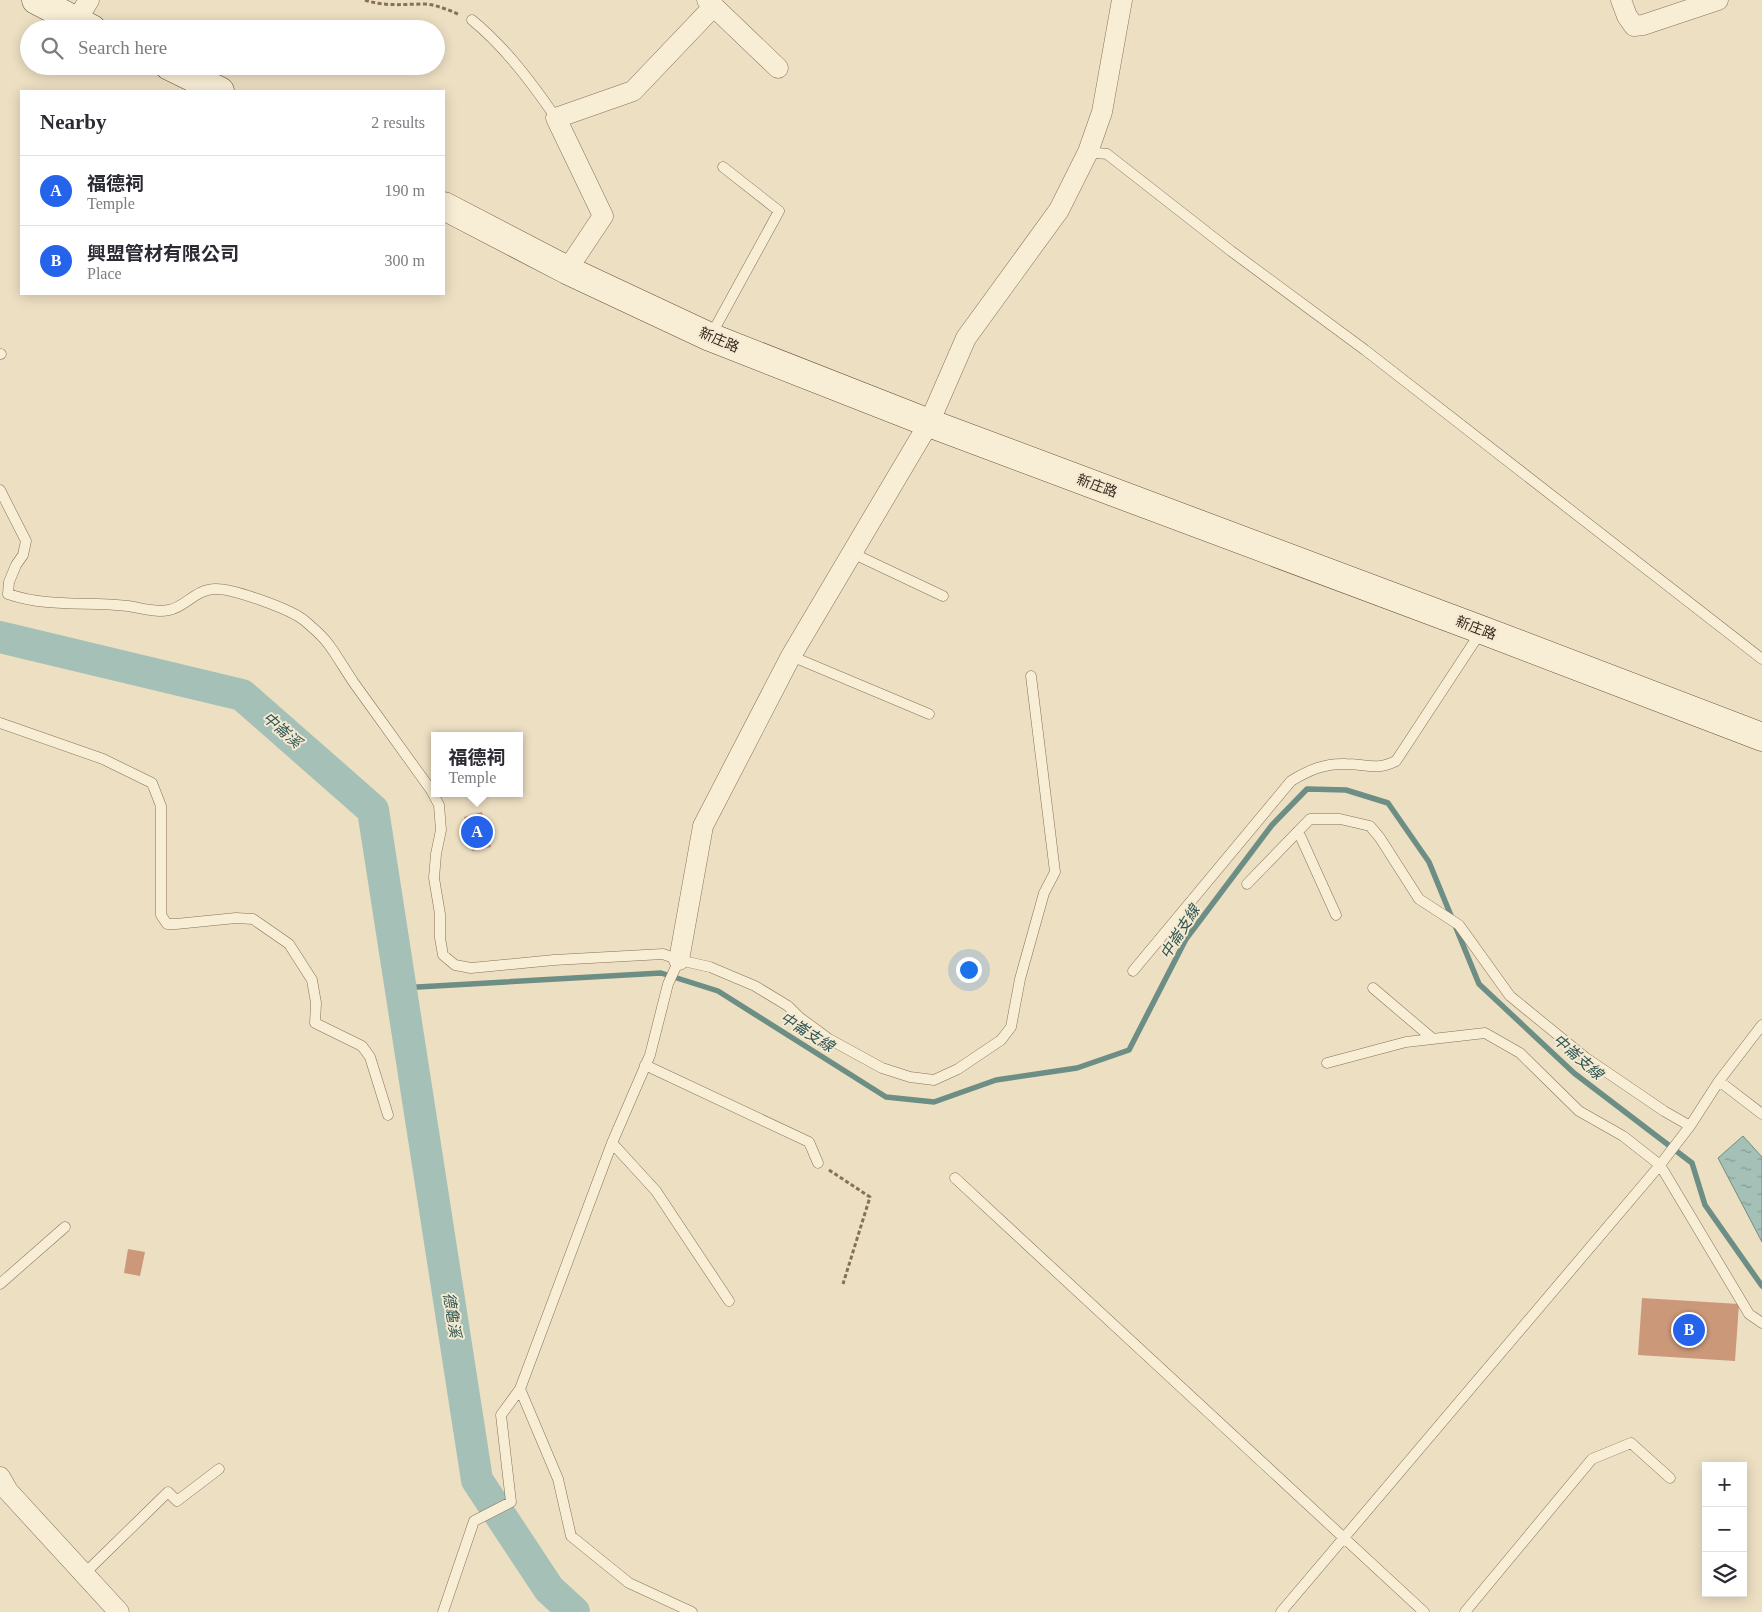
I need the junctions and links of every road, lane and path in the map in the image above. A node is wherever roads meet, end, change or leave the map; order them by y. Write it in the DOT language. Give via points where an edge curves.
graph roads {
  1 [pos="36,0"];
  2 [pos="365,0"];
  3 [pos="1122,0"];
  4 [pos="1621,0"];
  5 [pos="1718,0"];
  6 [pos="711,3"];
  7 [pos="86,16"];
  8 [pos="472,20"];
  9 [pos="778,68"];
  10 [pos="187,75"];
  11 [pos="218,90"];
  12 [pos="556,118"];
  13 [pos="1088,152"];
  14 [pos="723,168"];
  15 [pos="445,207"];
  16 [pos="566,270"];
  17 [pos="710,336"];
  18 [pos="929,424"];
  19 [pos="0,490"];
  20 [pos="852,552"];
  21 [pos="942,596"];
  22 [pos="1482,630"];
  23 [pos="791,656"];
  24 [pos="1762,659"];
  25 [pos="1031,676"];
  26 [pos="929,714"];
  27 [pos="0,723"];
  28 [pos="1762,737"];
  29 [pos="431,790"];
  30 [pos="435,797"];
  31 [pos="1298,831"];
  32 [pos="1247,884"];
  33 [pos="1336,915"];
  34 [pos="679,960"];
  35 [pos="1133,971"];
  36 [pos="1372,988"];
  37 [pos="1762,1025"];
  38 [pos="1433,1038"];
  39 [pos="1327,1063"];
  40 [pos="645,1065"];
  41 [pos="1719,1081"];
  42 [pos="1762,1114"];
  43 [pos="388,1115"];
  44 [pos="1690,1126"];
  45 [pos="612,1142"];
  46 [pos="818,1162"];
  47 [pos="1660,1165"];
  48 [pos="955,1178"];
  49 [pos="65,1227"];
  50 [pos="0,1284"];
  51 [pos="843,1284"];
  52 [pos="729,1301"];
  53 [pos="1762,1323"];
  54 [pos="520,1389"];
  55 [pos="219,1469"];
  56 [pos="0,1477"];
  57 [pos="1670,1478"];
  58 [pos="1342,1537"];
  59 [pos="84,1574"];
  60 [pos="119,1612"];
  61 [pos="444,1612"];
  62 [pos="692,1612"];
  63 [pos="1280,1612"];
  64 [pos="1424,1612"];
  65 [pos="1465,1612"];
  1 -- 7 [label="street"];
  2 -- 8 [label="path" via="378,5 427,4"];
  3 -- 13 [label="street" via="1102,112"];
  4 -- 5 [label="street" via="1634,26"];
  6 -- 9 [label="street"];
  6 -- 12 [label="street" via="633,91"];
  8 -- 12 [label="lane" via="538,92"];
  10 -- 11 [label="street"];
  12 -- 16 [label="street" via="603,216"];
  13 -- 18 [label="street" via="1059,210 966,338"];
  13 -- 24 [label="lane" via="1107,154"];
  14 -- 17 [label="lane" via="778,211"];
  15 -- 16 [label="street, 新庄路"];
  16 -- 17 [label="street, 新庄路"];
  17 -- 18 [label="street, 新庄路"];
  18 -- 20 [label="street"];
  18 -- 22 [label="street, 新庄路"];
  19 -- 29 [label="lane" via="26,541 23,555 9,582 8,594 55,604 127,606 155,611 170,610 195,594 215,589 282,608 303,619 328,643"];
  20 -- 21 [label="lane"];
  20 -- 23 [label="street"];
  22 -- 28 [label="street, 新庄路"];
  22 -- 35 [label="lane" via="1396,761 1370,767 1329,765 1309,770 1291,781"];
  23 -- 26 [label="lane"];
  23 -- 34 [label="street" via="702,826"];
  25 -- 34 [label="lane" via="1054,872 1044,893 1020,978 1011,1027 1001,1040 958,1069 934,1080 910,1077 882,1068 830,1039 788,1006 755,986 710,967"];
  27 -- 43 [label="lane" via="103,759 152,783 161,806 161,915 167,924 254,919 290,944 312,980 315,1023 362,1046 370,1057"];
  30 -- 34 [label="lane" via="442,830 434,878 443,955 455,965 471,968 663,954"];
  31 -- 32 [label="lane"];
  31 -- 33 [label="lane"];
  31 -- 44 [label="lane" via="1310,819 1340,819 1370,826 1419,899 1459,925 1510,996 1586,1058"];
  34 -- 40 [label="lane" via="668,984"];
  36 -- 38 [label="lane"];
  37 -- 41 [label="lane"];
  38 -- 39 [label="lane"];
  38 -- 47 [label="lane" via="1485,1033 1520,1053 1579,1112 1623,1136"];
  40 -- 45 [label="lane"];
  40 -- 46 [label="lane" via="809,1142"];
  41 -- 42 [label="lane"];
  41 -- 44 [label="lane"];
  44 -- 47 [label="lane"];
  45 -- 52 [label="lane" via="656,1191"];
  45 -- 54 [label="lane"];
  46 -- 51 [label="path" via="870,1197"];
  47 -- 53 [label="lane" via="1749,1314"];
  47 -- 58 [label="lane"];
  48 -- 58 [label="lane"];
  49 -- 50 [label="lane"];
  54 -- 61 [label="lane" via="501,1415 511,1502 474,1521"];
  54 -- 62 [label="lane" via="558,1479 571,1536 629,1583"];
  55 -- 59 [label="lane" via="177,1501 168,1492"];
  56 -- 59 [label="street"];
  57 -- 65 [label="lane" via="1630,1443 1592,1459"];
  58 -- 63 [label="lane"];
  58 -- 64 [label="lane"];
  59 -- 60 [label="street"];
}
